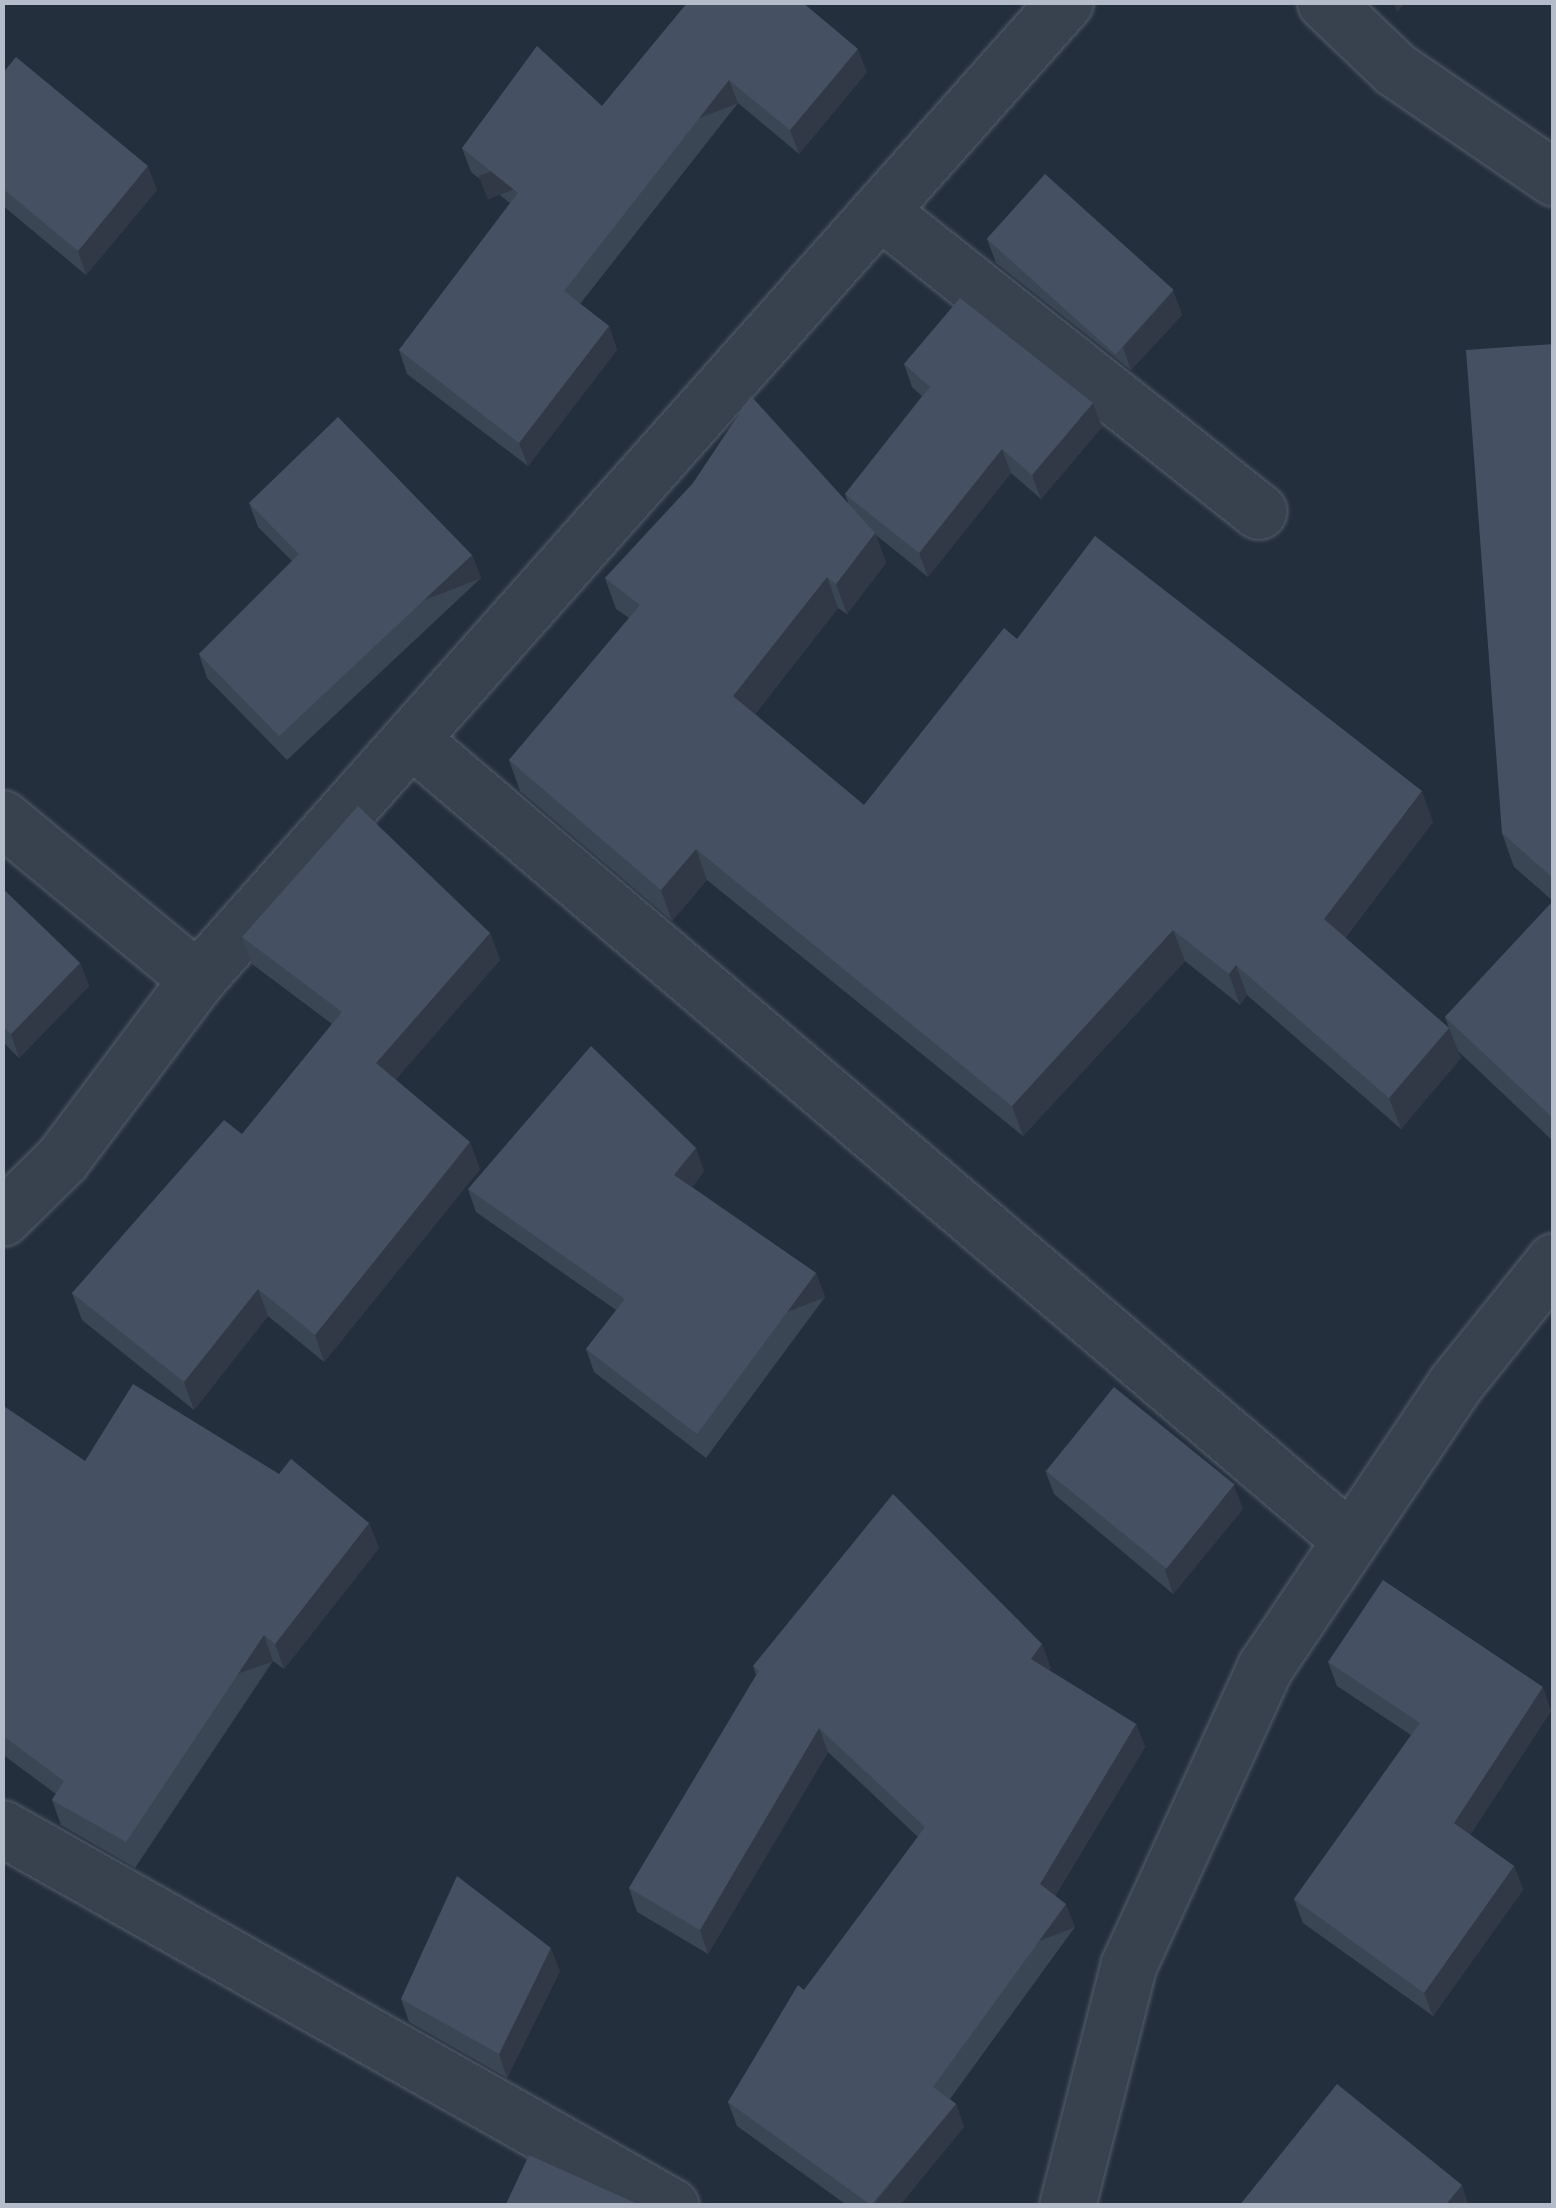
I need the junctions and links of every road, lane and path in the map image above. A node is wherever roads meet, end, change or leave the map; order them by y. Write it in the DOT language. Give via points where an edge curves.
graph roads {
  1 [pos="1064,2"];
  2 [pos="1325,2"];
  3 [pos="1554,178"];
  4 [pos="880,211"];
  5 [pos="1258,510"];
  6 [pos="411,739"];
  7 [pos="2,818"];
  8 [pos="197,979"];
  9 [pos="2,1218"];
  10 [pos="1554,1261"];
  11 [pos="1349,1539"];
  12 [pos="2,1828"];
  13 [pos="671,2206"];
  14 [pos="1067,2206"];
  1 -- 4 [label="street"];
  2 -- 3 [label="street" via="1395,70"];
  4 -- 5 [label="street"];
  4 -- 6 [label="street"];
  6 -- 8 [label="street"];
  6 -- 11 [label="street"];
  7 -- 8 [label="street"];
  8 -- 9 [label="street" via="62,1159"];
  10 -- 11 [label="street"];
  11 -- 14 [label="street" via="1265,1667 1182,1831 1128,1966"];
  12 -- 13 [label="street"];
}
